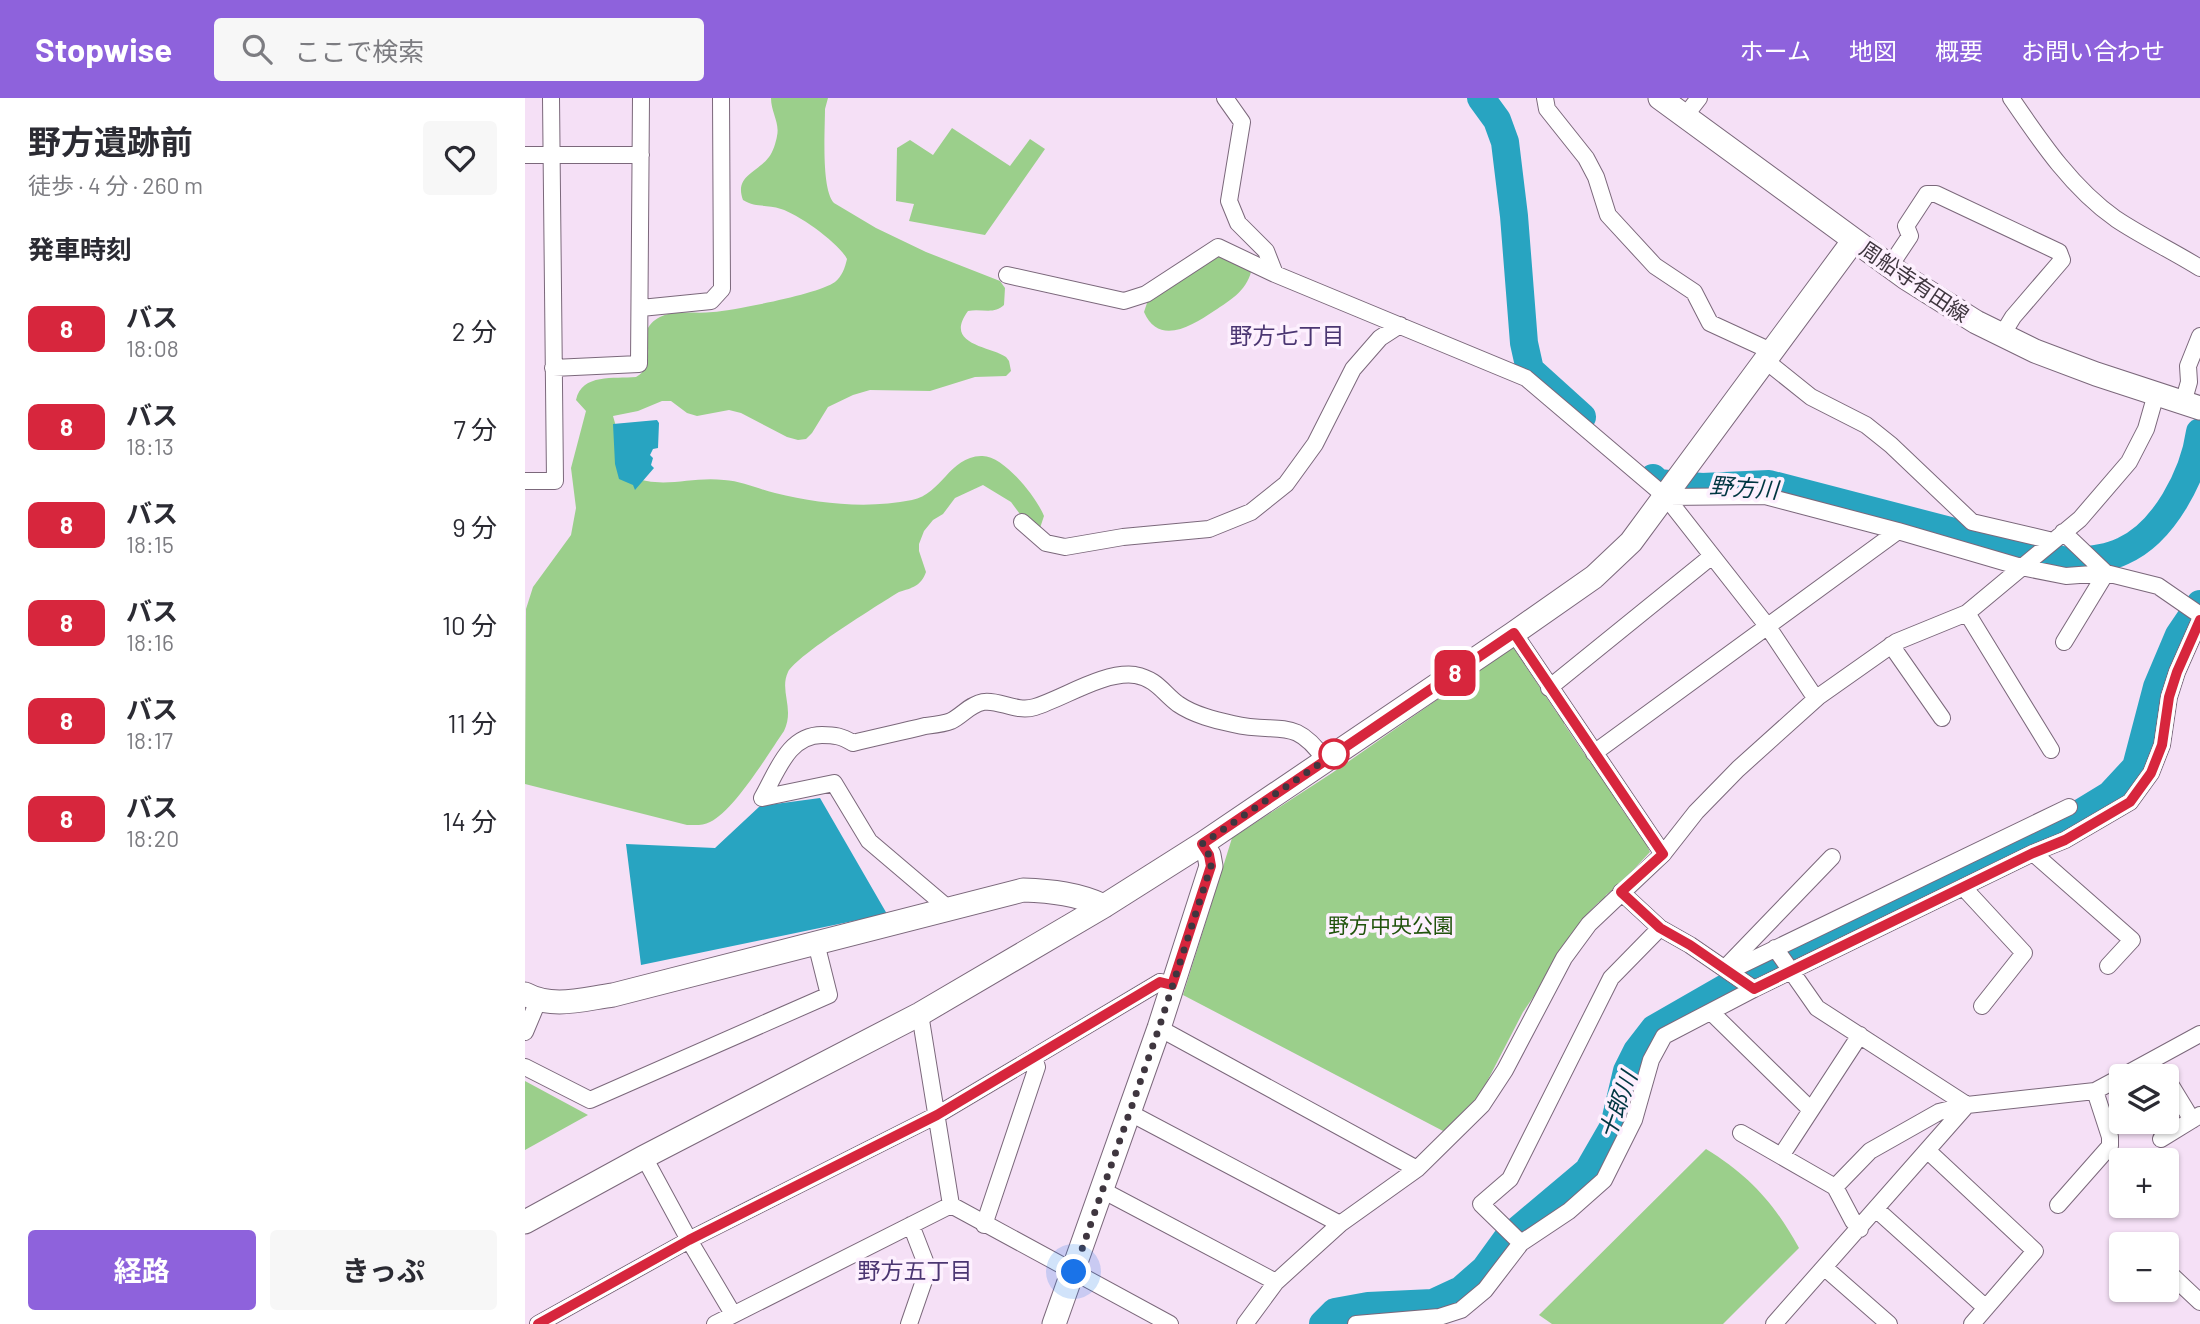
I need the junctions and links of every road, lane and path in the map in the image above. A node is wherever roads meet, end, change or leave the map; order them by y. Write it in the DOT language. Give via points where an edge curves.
graph roads {
  1 [pos="551,98"];
  2 [pos="641,98"];
  3 [pos="721,98"];
  4 [pos="1225,98"];
  5 [pos="1545,98"];
  6 [pos="1660,98"];
  7 [pos="2011,98"];
  8 [pos="1692,107"];
  9 [pos="550,154"];
  10 [pos="525,155"];
  11 [pos="641,155"];
  12 [pos="1854,240"];
  13 [pos="1890,266"];
  14 [pos="2200,268"];
  15 [pos="1275,274"];
  16 [pos="1007,275"];
  17 [pos="641,308"];
  18 [pos="1400,325"];
  19 [pos="2003,335"];
  20 [pos="2200,337"];
  21 [pos="1769,356"];
  22 [pos="553,368"];
  23 [pos="2156,394"];
  24 [pos="2192,406"];
  25 [pos="525,481"];
  26 [pos="1666,497"];
  27 [pos="1022,522"];
  28 [pos="1898,531"];
  29 [pos="2055,540"];
  30 [pos="1712,556"];
  31 [pos="2024,565"];
  32 [pos="2106,573"];
  33 [pos="1967,612"];
  34 [pos="2200,617"];
  35 [pos="1768,626"];
  36 [pos="1514,633"];
  37 [pos="2064,642"];
  38 [pos="1891,645"];
  39 [pos="1549,688"];
  40 [pos="1816,699"];
  41 [pos="1942,718"];
  42 [pos="2051,750"];
  43 [pos="1594,753"];
  44 [pos="1325,760"];
  45 [pos="2069,807"];
  46 [pos="1202,844"];
  47 [pos="2033,853"];
  48 [pos="1663,854"];
  49 [pos="1832,858"];
  50 [pos="1963,887"];
  51 [pos="1621,892"];
  52 [pos="1104,906"];
  53 [pos="949,909"];
  54 [pos="1660,928"];
  55 [pos="816,943"];
  56 [pos="1775,948"];
  57 [pos="2108,966"];
  58 [pos="1726,970"];
  59 [pos="1790,971"];
  60 [pos="1172,985"];
  61 [pos="1754,989"];
  62 [pos="532,998"];
  63 [pos="1982,1006"];
  64 [pos="1711,1012"];
  65 [pos="920,1014"];
  66 [pos="1159,1028"];
  67 [pos="525,1032"];
  68 [pos="2200,1034"];
  69 [pos="1860,1035"];
  70 [pos="1034,1057"];
  71 [pos="2154,1060"];
  72 [pos="2146,1064"];
  73 [pos="2157,1064"];
  74 [pos="525,1067"];
  75 [pos="2109,1084"];
  76 [pos="2095,1091"];
  77 [pos="2179,1095"];
  78 [pos="1967,1105"];
  79 [pos="1811,1110"];
  80 [pos="1130,1113"];
  81 [pos="937,1115"];
  82 [pos="2196,1117"];
  83 [pos="1741,1133"];
  84 [pos="2161,1139"];
  85 [pos="1929,1151"];
  86 [pos="1781,1156"];
  87 [pos="644,1157"];
  88 [pos="1417,1169"];
  89 [pos="1835,1187"];
  90 [pos="1102,1190"];
  91 [pos="951,1205"];
  92 [pos="2058,1205"];
  93 [pos="1877,1210"];
  94 [pos="525,1222"];
  95 [pos="1340,1224"];
  96 [pos="911,1225"];
  97 [pos="984,1225"];
  98 [pos="1860,1229"];
  99 [pos="689,1240"];
  100 [pos="1521,1243"];
  101 [pos="1825,1268"];
  102 [pos="1074,1272"];
  103 [pos="2179,1281"];
  104 [pos="1276,1282"];
  105 [pos="2200,1302"];
  106 [pos="1986,1308"];
  107 [pos="733,1314"];
  108 [pos="1407,1322"];
  109 [pos="538,1324"];
  110 [pos="715,1324"];
  111 [pos="909,1324"];
  112 [pos="1055,1324"];
  113 [pos="1170,1324"];
  114 [pos="1245,1324"];
  115 [pos="1356,1324"];
  116 [pos="1774,1324"];
  117 [pos="1889,1324"];
  118 [pos="1972,1324"];
  1 -- 9 [label="street"];
  2 -- 11 [label="street"];
  3 -- 17 [label="street" via="722,289 711,301"];
  4 -- 15 [label="street" via="1242,122 1229,201 1238,223 1266,251"];
  5 -- 21 [label="street" via="1547,109 1586,158 1608,215 1655,266 1694,292 1710,323"];
  6 -- 8 [label="street, 周船寺有田線"];
  7 -- 14 [label="street" via="2047,151 2082,189 2115,218"];
  8 -- 12 [label="street, 周船寺有田線"];
  9 -- 10 [label="street"];
  9 -- 11 [label="street"];
  9 -- 22 [label="street"];
  11 -- 17 [label="street"];
  12 -- 13 [label="street, 周船寺有田線"];
  12 -- 21 [label="street"];
  13 -- 19 [label="street, 周船寺有田線"];
  13 -- 19 [label="street" via="1910,236 1906,226 1927,194 1936,194 2059,252 2062,260"];
  15 -- 16 [label="street" via="1218,247 1146,294 1124,301"];
  15 -- 18 [label="street"];
  17 -- 22 [label="street" via="639,364"];
  18 -- 26 [label="street" via="1526,378"];
  18 -- 27 [label="street" via="1380,338 1353,369 1315,444 1286,484 1251,512 1209,529 1065,547 1046,543"];
  19 -- 23 [label="street, 周船寺有田線"];
  20 -- 24 [label="street" via="2189,366"];
  21 -- 26 [label="street"];
  21 -- 29 [label="street" via="1811,397 1866,425 1891,444 1972,522"];
  22 -- 25 [label="street" via="555,481"];
  23 -- 24 [label="street, 周船寺有田線"];
  23 -- 29 [label="street" via="2146,429 2129,462 2080,519"];
  26 -- 28 [label="street" via="1765,496"];
  26 -- 30 [label="street"];
  26 -- 36 [label="street" via="1611,563"];
  28 -- 31 [label="street"];
  28 -- 35 [label="street"];
  29 -- 31 [label="street"];
  29 -- 32 [label="street" via="2079,548"];
  30 -- 35 [label="street"];
  30 -- 39 [label="street"];
  31 -- 32 [label="street" via="2066,576"];
  31 -- 33 [label="street"];
  32 -- 34 [label="street" via="2158,586"];
  32 -- 37 [label="street"];
  33 -- 38 [label="street"];
  33 -- 42 [label="street"];
  34 -- 47 [label="street" via="2169,697 2162,745 2151,773 2130,802"];
  35 -- 40 [label="street"];
  35 -- 43 [label="street"];
  36 -- 39 [label="street"];
  36 -- 44 [label="street"];
  38 -- 40 [label="street"];
  38 -- 41 [label="street"];
  39 -- 43 [label="street"];
  40 -- 48 [label="street" via="1721,786"];
  43 -- 48 [label="street"];
  44 -- 46 [label="street"];
  44 -- 53 [label="street" via="1315,744 1292,729 1254,729 1191,711 1159,685 1123,674 1032,708 1014,709 986,701 951,721 853,743 839,735 808,736 793,745 762,798 834,783 869,841"];
  45 -- 56 [label="street"];
  46 -- 52 [label="street"];
  46 -- 60 [label="street" via="1211,866"];
  47 -- 50 [label="street"];
  47 -- 57 [label="street" via="2132,940"];
  48 -- 51 [label="street"];
  49 -- 58 [label="street"];
  50 -- 59 [label="street"];
  50 -- 63 [label="street" via="2024,953"];
  51 -- 54 [label="street"];
  51 -- 88 [label="street" via="1564,958 1482,1105"];
  52 -- 53 [label="street" via="1053,891 1023,890"];
  52 -- 65 [label="street"];
  53 -- 55 [label="street"];
  54 -- 58 [label="street"];
  54 -- 100 [label="street" via="1611,978 1510,1179 1481,1204"];
  55 -- 62 [label="street" via="613,995 552,1003"];
  55 -- 74 [label="street" via="828,995 590,1100"];
  56 -- 58 [label="street"];
  56 -- 59 [label="street"];
  58 -- 61 [label="street"];
  59 -- 61 [label="street"];
  59 -- 69 [label="street" via="1817,1008"];
  60 -- 66 [label="street"];
  60 -- 70 [label="street" via="1160,982"];
  61 -- 64 [label="street"];
  62 -- 67 [label="street"];
  64 -- 79 [label="street"];
  64 -- 100 [label="street" via="1664,1036 1651,1060 1633,1120 1604,1180 1569,1211"];
  65 -- 81 [label="street"];
  65 -- 87 [label="street"];
  66 -- 80 [label="street"];
  66 -- 88 [label="street"];
  68 -- 71 [label="street"];
  69 -- 78 [label="street"];
  69 -- 79 [label="street"];
  70 -- 81 [label="street"];
  70 -- 97 [label="street" via="1037,1067"];
  71 -- 72 [label="street"];
  71 -- 73 [label="street"];
  75 -- 76 [label="street"];
  76 -- 78 [label="street"];
  76 -- 92 [label="street" via="2110,1146"];
  77 -- 82 [label="street"];
  78 -- 85 [label="street"];
  78 -- 89 [label="street" via="1939,1112 1870,1151"];
  79 -- 86 [label="street"];
  80 -- 90 [label="street"];
  80 -- 95 [label="street"];
  81 -- 91 [label="street"];
  81 -- 99 [label="street"];
  82 -- 84 [label="street"];
  83 -- 86 [label="street"];
  85 -- 93 [label="street"];
  85 -- 106 [label="street" via="2035,1251"];
  86 -- 89 [label="street"];
  87 -- 94 [label="street"];
  87 -- 99 [label="street"];
  88 -- 95 [label="street"];
  89 -- 98 [label="street"];
  90 -- 102 [label="street"];
  90 -- 104 [label="street"];
  91 -- 96 [label="street"];
  91 -- 97 [label="street"];
  93 -- 98 [label="street"];
  93 -- 106 [label="street"];
  95 -- 104 [label="street"];
  96 -- 107 [label="street"];
  96 -- 111 [label="street" via="928,1269"];
  97 -- 102 [label="street"];
  98 -- 101 [label="street"];
  99 -- 107 [label="street"];
  99 -- 109 [label="street"];
  100 -- 108 [label="street" via="1485,1290 1461,1310"];
  101 -- 116 [label="street"];
  101 -- 117 [label="street"];
  102 -- 112 [label="street"];
  102 -- 113 [label="street"];
  103 -- 105 [label="street"];
  104 -- 114 [label="street"];
  106 -- 118 [label="street"];
  107 -- 110 [label="street"];
  108 -- 115 [label="street"];
}
